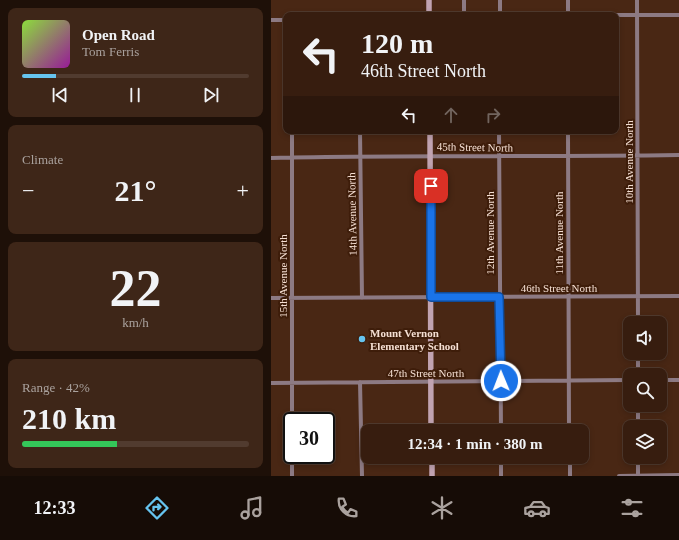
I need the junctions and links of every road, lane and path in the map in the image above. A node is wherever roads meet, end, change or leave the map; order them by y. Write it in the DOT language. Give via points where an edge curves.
graph roads {
  1 [pos="429,0"];
  2 [pos="464,0"];
  3 [pos="500,0"];
  4 [pos="568,0"];
  5 [pos="637,0"];
  6 [pos="429,12"];
  7 [pos="464,12"];
  8 [pos="500,12"];
  9 [pos="568,12"];
  10 [pos="619,15"];
  11 [pos="637,15"];
  12 [pos="679,16"];
  13 [pos="271,20"];
  14 [pos="283,20"];
  15 [pos="292,134"];
  16 [pos="360,134"];
  17 [pos="430,134"];
  18 [pos="499,134"];
  19 [pos="568,134"];
  20 [pos="430,156"];
  21 [pos="637,156"];
  22 [pos="679,156"];
  23 [pos="360,157"];
  24 [pos="498,157"];
  25 [pos="568,157"];
  26 [pos="271,158"];
  27 [pos="292,158"];
  28 [pos="679,296"];
  29 [pos="431,297"];
  30 [pos="499,297"];
  31 [pos="569,297"];
  32 [pos="638,297"];
  33 [pos="271,298"];
  34 [pos="293,298"];
  35 [pos="362,298"];
  36 [pos="638,316"];
  37 [pos="623,380"];
  38 [pos="667,380"];
  39 [pos="679,380"];
  40 [pos="431,381"];
  41 [pos="501,381"];
  42 [pos="569,381"];
  43 [pos="360,382"];
  44 [pos="271,383"];
  45 [pos="293,383"];
  46 [pos="293,412"];
  47 [pos="431,424"];
  48 [pos="501,424"];
  49 [pos="569,424"];
  50 [pos="293,464"];
  51 [pos="432,464"];
  52 [pos="501,464"];
  53 [pos="569,464"];
  54 [pos="638,464"];
  55 [pos="679,475"];
  56 [pos="292,476"];
  57 [pos="362,476"];
  58 [pos="432,476"];
  59 [pos="501,476"];
  60 [pos="570,476"];
  61 [pos="619,476"];
  62 [pos="639,476"];
  1 -- 6 [label="street"];
  2 -- 7 [label="street"];
  3 -- 8 [label="street"];
  4 -- 9 [label="street"];
  5 -- 11 [label="street, 10th Avenue North"];
  10 -- 11 [label="street"];
  11 -- 12 [label="street"];
  11 -- 21 [label="street, 10th Avenue North"];
  13 -- 14 [label="street"];
  15 -- 27 [label="street, 15th Avenue North"];
  16 -- 23 [label="street, 14th Avenue North"];
  17 -- 20 [label="street"];
  18 -- 24 [label="street, 12th Avenue North"];
  19 -- 25 [label="street, 11th Avenue North"];
  20 -- 23 [label="street, 45th Street North"];
  20 -- 24 [label="street, 45th Street North"];
  20 -- 29 [label="street"];
  21 -- 22 [label="street, 45th Street North"];
  21 -- 25 [label="street, 45th Street North"];
  21 -- 32 [label="street, 10th Avenue North"];
  23 -- 27 [label="street, 45th Street North"];
  23 -- 35 [label="street, 14th Avenue North"];
  24 -- 25 [label="street, 45th Street North"];
  24 -- 30 [label="street, 12th Avenue North"];
  25 -- 31 [label="street, 11th Avenue North"];
  26 -- 27 [label="street, 45th Street North"];
  27 -- 34 [label="street, 15th Avenue North"];
  28 -- 32 [label="street, 46th Street North"];
  29 -- 30 [label="street, 46th Street North"];
  29 -- 35 [label="street, 46th Street North"];
  29 -- 40 [label="street"];
  30 -- 31 [label="street, 46th Street North"];
  30 -- 41 [label="street, 12th Avenue North"];
  31 -- 32 [label="street, 46th Street North"];
  31 -- 42 [label="street, 11th Avenue North"];
  32 -- 36 [label="street, 10th Avenue North"];
  33 -- 34 [label="street, 46th Street North"];
  34 -- 35 [label="street, 46th Street North"];
  34 -- 45 [label="street, 15th Avenue North"];
  37 -- 42 [label="street, 47th Street North"];
  38 -- 39 [label="street"];
  40 -- 41 [label="street, 47th Street North"];
  40 -- 43 [label="street, 47th Street North"];
  40 -- 47 [label="street"];
  41 -- 42 [label="street, 47th Street North"];
  41 -- 48 [label="street, 12th Avenue North"];
  42 -- 49 [label="street, 11th Avenue North"];
  43 -- 45 [label="street, 47th Street North"];
  43 -- 57 [label="street"];
  44 -- 45 [label="street, 47th Street North"];
  45 -- 46 [label="street, 15th Avenue North"];
  50 -- 56 [label="street"];
  51 -- 58 [label="street"];
  52 -- 59 [label="street"];
  53 -- 60 [label="street"];
  54 -- 62 [label="street"];
  55 -- 62 [label="street"];
  61 -- 62 [label="street"];
}
